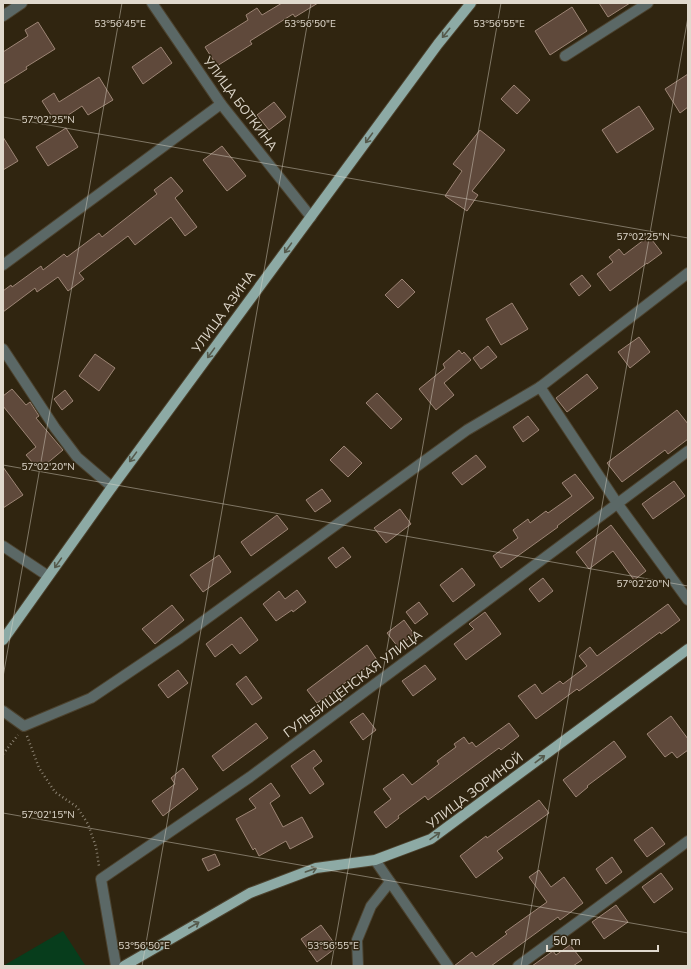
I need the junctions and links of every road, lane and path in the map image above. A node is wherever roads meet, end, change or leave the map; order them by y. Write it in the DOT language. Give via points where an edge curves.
graph roads {
  1 [pos="22,3"];
  2 [pos="152,3"];
  3 [pos="471,3"];
  4 [pos="648,3"];
  5 [pos="3,16"];
  6 [pos="565,56"];
  7 [pos="221,104"];
  8 [pos="311,217"];
  9 [pos="3,265"];
  10 [pos="688,273"];
  11 [pos="3,349"];
  12 [pos="540,387"];
  13 [pos="688,451"];
  14 [pos="112,487"];
  15 [pos="617,503"];
  16 [pos="3,546"];
  17 [pos="48,576"];
  18 [pos="688,600"];
  19 [pos="3,640"];
  20 [pos="688,649"];
  21 [pos="3,711"];
  22 [pos="24,726"];
  23 [pos="3,754"];
  24 [pos="688,841"];
  25 [pos="375,860"];
  26 [pos="100,878"];
  27 [pos="390,882"];
  28 [pos="116,966"];
  29 [pos="124,966"];
  30 [pos="358,966"];
  31 [pos="448,966"];
  32 [pos="518,966"];
  1 -- 5 [label="street"];
  2 -- 7 [label="street, УЛИЦА БОТКИНА"];
  3 -- 8 [label="main road, УЛИЦА АЗИНА, one-way"];
  4 -- 6 [label="street"];
  7 -- 8 [label="street, УЛИЦА БОТКИНА"];
  7 -- 9 [label="street"];
  8 -- 14 [label="main road, УЛИЦА АЗИНА, one-way"];
  10 -- 12 [label="street"];
  11 -- 14 [label="street" via="77,457"];
  12 -- 15 [label="street"];
  12 -- 22 [label="street" via="467,430 180,638 91,698"];
  13 -- 15 [label="street, ГУЛЬБИЩЕНСКАЯ УЛИЦА"];
  14 -- 17 [label="main road, УЛИЦА АЗИНА, one-way"];
  15 -- 18 [label="street"];
  15 -- 26 [label="street, ГУЛЬБИЩЕНСКАЯ УЛИЦА" via="250,777"];
  16 -- 17 [label="street"];
  17 -- 19 [label="main road, УЛИЦА АЗИНА"];
  25 -- 20 [label="main road, УЛИЦА ЗОРИНОЙ, one-way" via="431,839"];
  21 -- 22 [label="street"];
  22 -- 23 [label="path"];
  22 -- 26 [label="path" via="40,768 55,792 76,808 88,824 96,847"];
  24 -- 32 [label="street"];
  25 -- 27 [label="street"];
  29 -- 25 [label="main road, УЛИЦА ЗОРИНОЙ, one-way" via="250,893 316,868"];
  26 -- 28 [label="street"];
  27 -- 30 [label="street" via="371,906 357,940"];
  27 -- 31 [label="street"];
}
